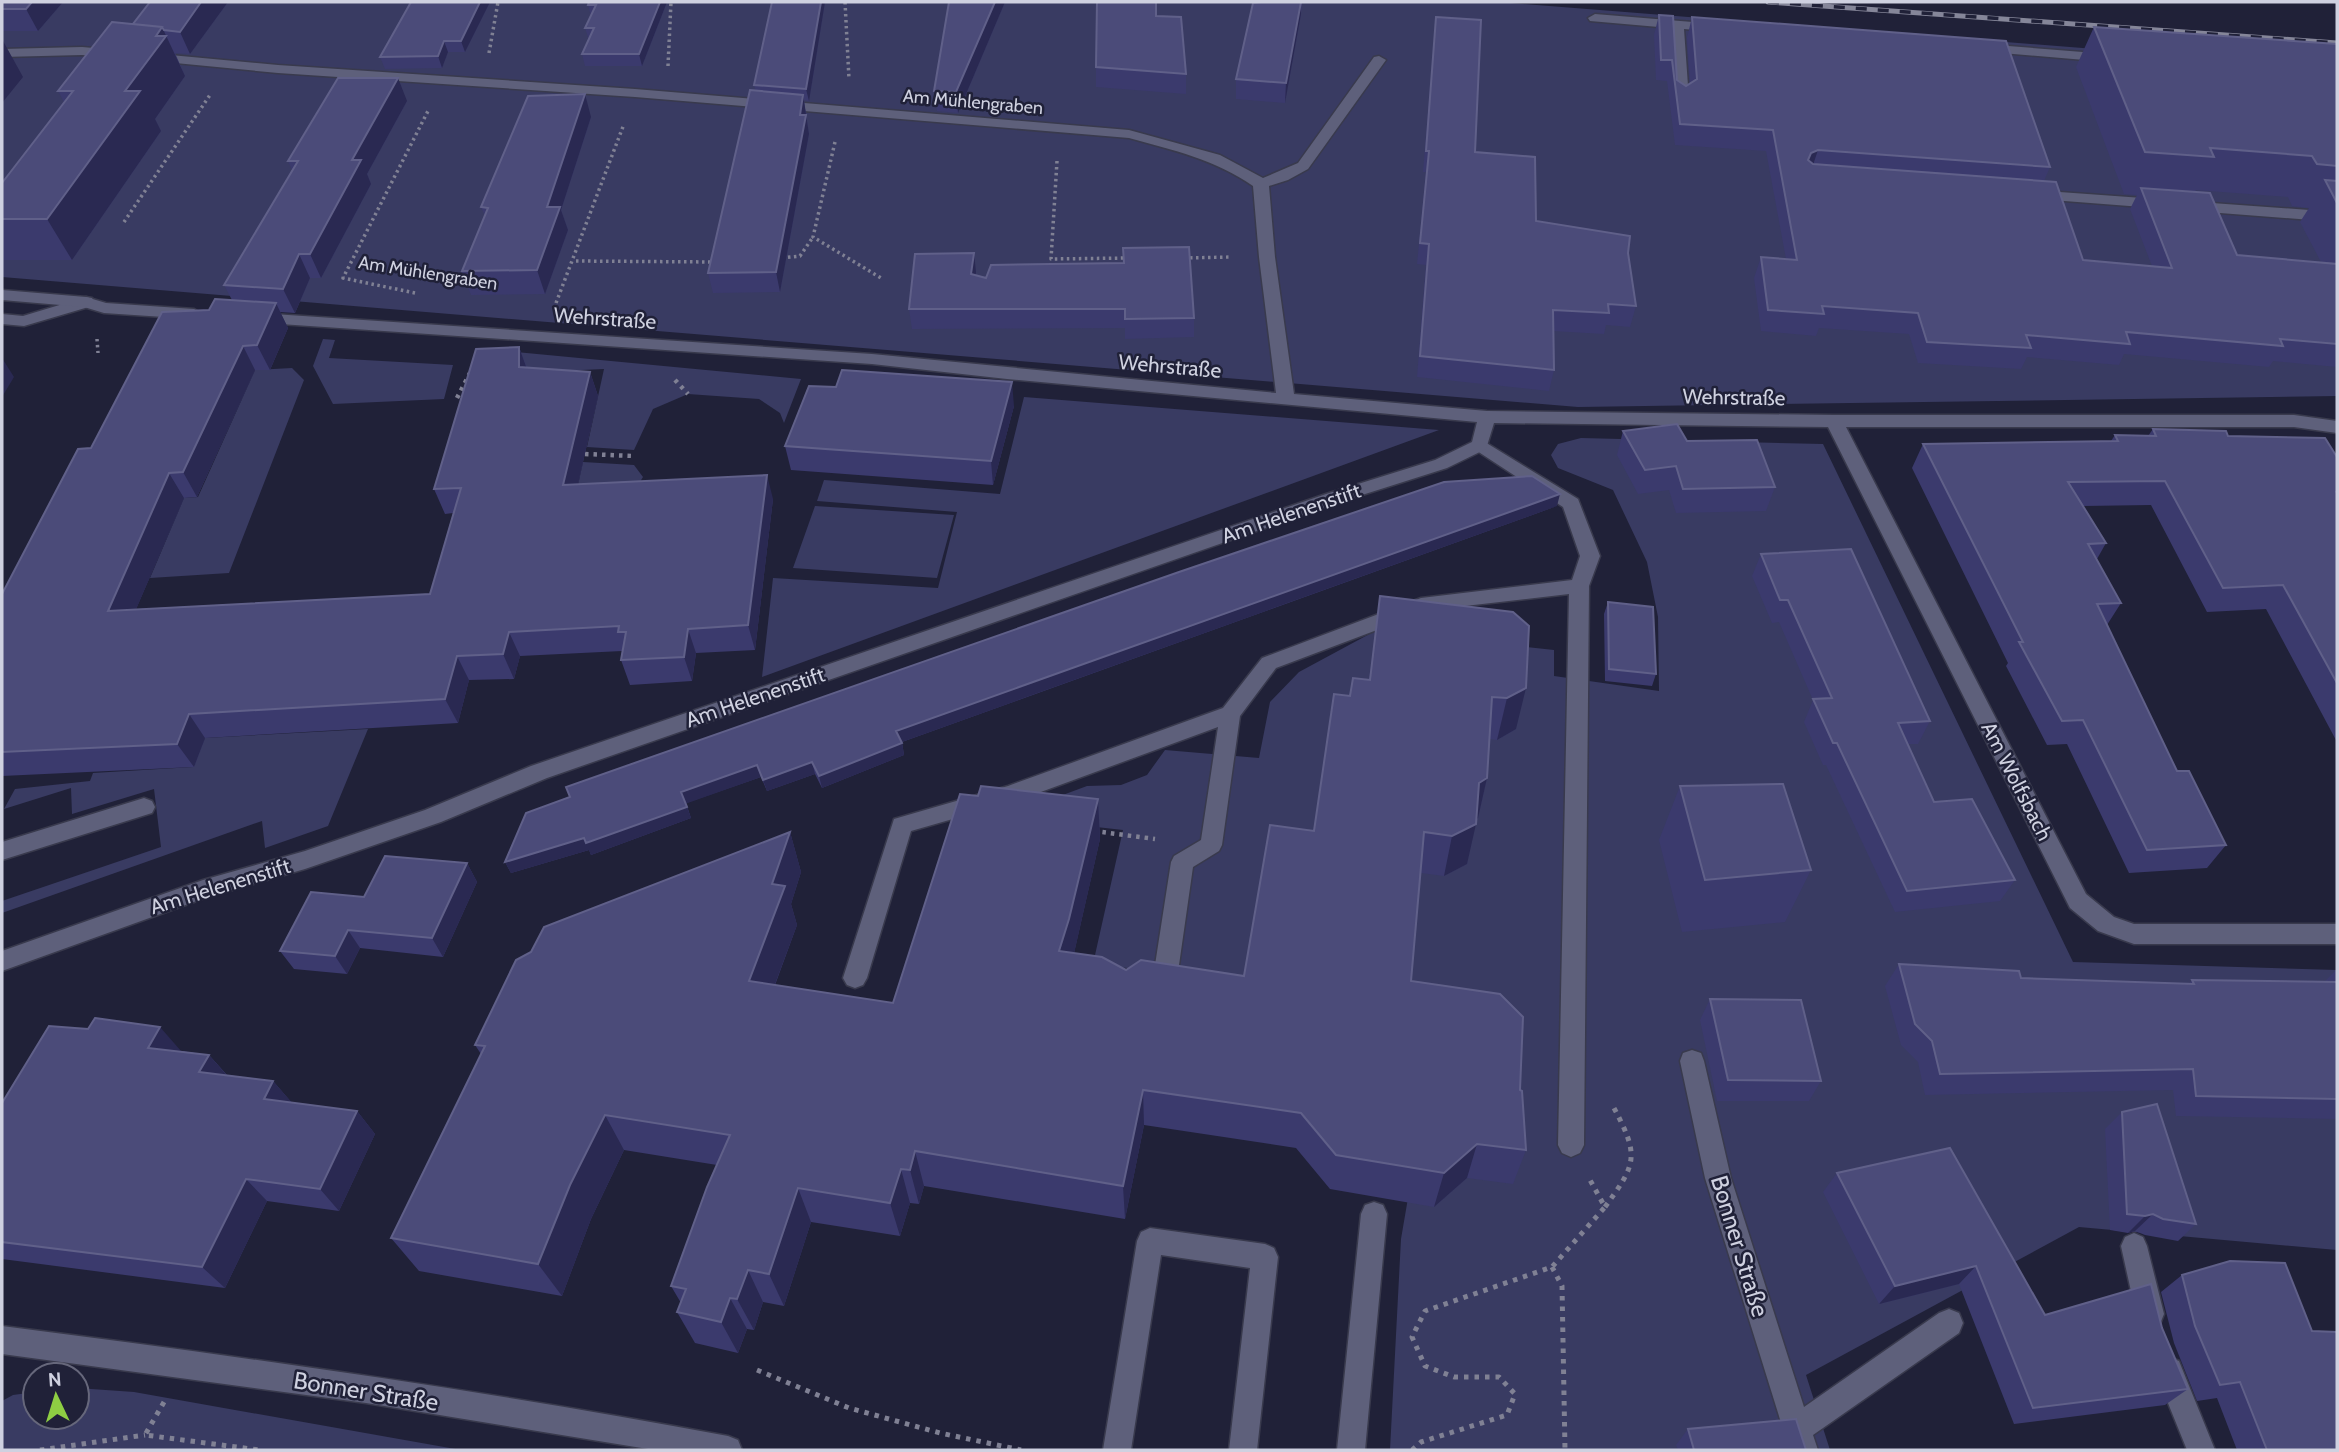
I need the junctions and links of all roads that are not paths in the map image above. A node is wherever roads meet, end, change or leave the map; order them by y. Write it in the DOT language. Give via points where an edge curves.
graph roads {
  1 [pos="1595,18"];
  2 [pos="1678,25"];
  3 [pos="1732,29"];
  4 [pos="1966,47"];
  5 [pos="2,53"];
  6 [pos="2117,59"];
  7 [pos="1379,60"];
  8 [pos="1682,100"];
  9 [pos="1261,184"];
  10 [pos="2019,194"];
  11 [pos="2337,217"];
  12 [pos="2,295"];
  13 [pos="86,302"];
  14 [pos="215,315"];
  15 [pos="243,317"];
  16 [pos="2,319"];
  17 [pos="1286,399"];
  18 [pos="1487,416"];
  19 [pos="1834,421"];
  20 [pos="2337,427"];
  21 [pos="1480,445"];
  22 [pos="1579,586"];
  23 [pos="1230,714"];
  24 [pos="144,807"];
  25 [pos="2,851"];
  26 [pos="2337,934"];
  27 [pos="2,961"];
  28 [pos="1167,965"];
  29 [pos="855,978"];
  30 [pos="1692,1061"];
  31 [pos="1571,1145"];
  32 [pos="1374,1214"];
  33 [pos="2134,1246"];
  34 [pos="1949,1323"];
  35 [pos="2,1340"];
  36 [pos="1801,1439"];
  37 [pos="728,1450"];
  38 [pos="1117,1450"];
  39 [pos="1243,1450"];
  40 [pos="1351,1450"];
  41 [pos="2201,1450"];
  1 -- 2 [label="street"];
  2 -- 3 [label="street"];
  2 -- 8 [label="street"];
  4 -- 6 [label="street"];
  5 -- 9 [label="street, Am Mühlengraben" via="82,51 1129,134 1242,169"];
  7 -- 9 [label="street" via="1303,166"];
  9 -- 17 [label="street"];
  10 -- 11 [label="street"];
  12 -- 13 [label="street"];
  13 -- 14 [label="street" via="104,308"];
  13 -- 16 [label="street" via="24,321"];
  15 -- 17 [label="street, Wehrstraße" via="872,359"];
  17 -- 18 [label="street, Wehrstraße"];
  18 -- 19 [label="street, Wehrstraße"];
  18 -- 21 [label="street"];
  19 -- 20 [label="street, Wehrstraße" via="2294,421"];
  19 -- 26 [label="street, Am Wolfsbach" via="2078,901 2106,924 2134,934"];
  21 -- 22 [label="street" via="1572,503 1590,556"];
  21 -- 27 [label="street, Am Helenenstift" via="1441,464 539,772 433,816 203,889"];
  22 -- 23 [label="street" via="1428,603 1269,663"];
  22 -- 31 [label="street"];
  23 -- 28 [label="street" via="1211,845 1181,862"];
  23 -- 29 [label="street" via="1011,794 902,825"];
  24 -- 25 [label="street"];
  30 -- 36 [label="street, Bonner Straße" via="1718,1178"];
  32 -- 40 [label="street"];
  33 -- 41 [label="street" via="2157,1344"];
  34 -- 36 [label="street, Bonner Straße"];
  35 -- 37 [label="street, Bonner Straße" via="185,1364"];
  38 -- 39 [label="street" via="1150,1241 1265,1256"];
}
